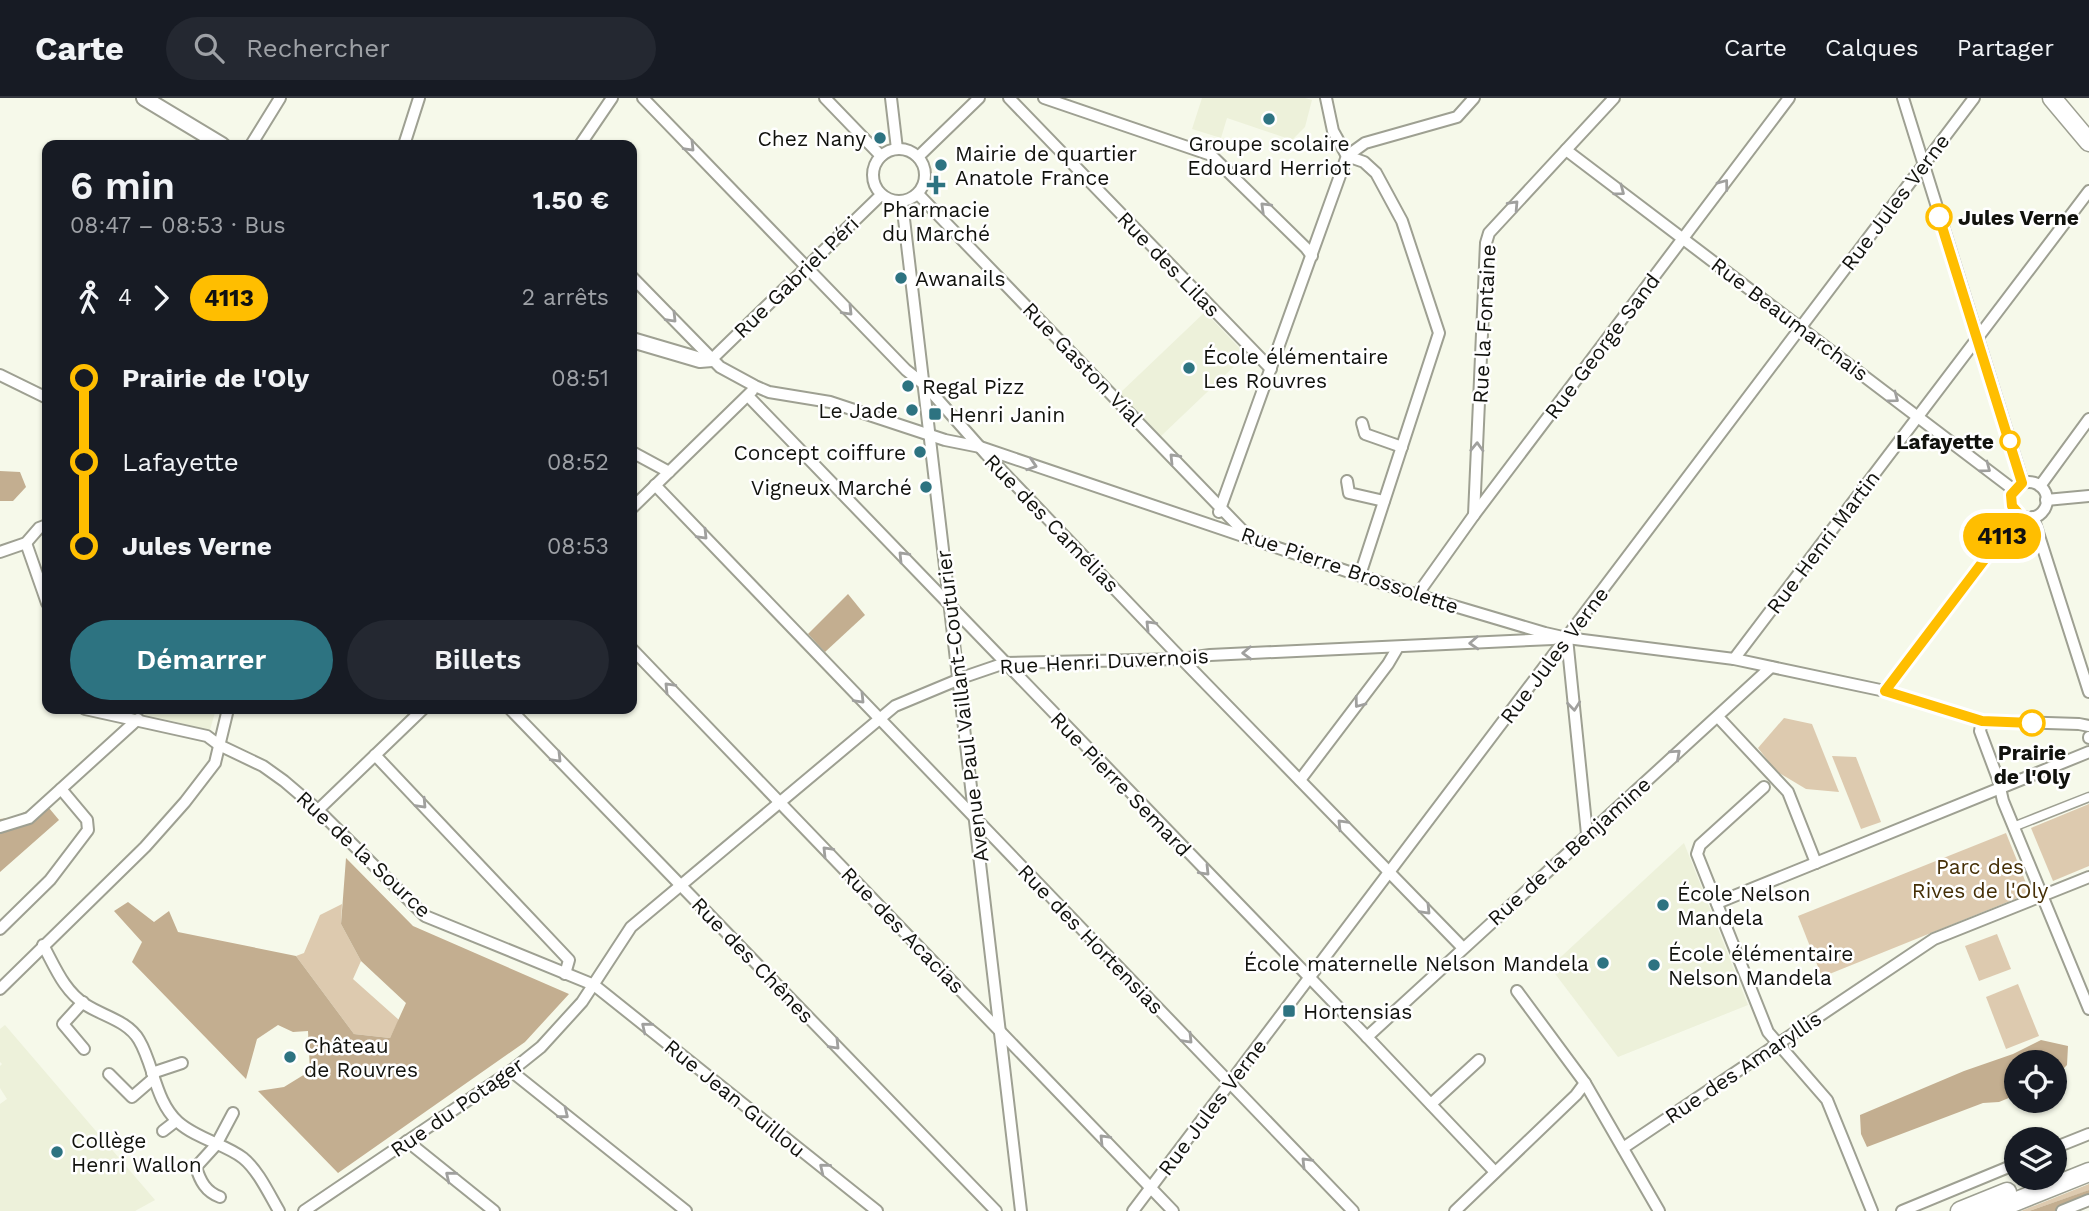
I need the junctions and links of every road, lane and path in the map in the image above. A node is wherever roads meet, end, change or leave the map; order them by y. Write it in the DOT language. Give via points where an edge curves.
graph roads {
  1 [pos="144,98"];
  2 [pos="280,98"];
  3 [pos="419,98"];
  4 [pos="612,98"];
  5 [pos="643,98"];
  6 [pos="825,98"];
  7 [pos="891,98"];
  8 [pos="979,98"];
  9 [pos="1044,98"];
  10 [pos="1326,98"];
  11 [pos="1474,98"];
  12 [pos="1614,98"];
  13 [pos="1789,98"];
  14 [pos="1903,98"];
  15 [pos="1974,98"];
  16 [pos="2052,98"];
  17 [pos="1012,99"];
  18 [pos="214,140"];
  19 [pos="254,140"];
  20 [pos="406,140"];
  21 [pos="583,140"];
  22 [pos="2089,142"];
  23 [pos="897,149"];
  24 [pos="1566,150"];
  25 [pos="881,156"];
  26 [pos="1347,156"];
  27 [pos="918,157"];
  28 [pos="1924,166"];
  29 [pos="2089,191"];
  30 [pos="918,194"];
  31 [pos="881,195"];
  32 [pos="902,202"];
  33 [pos="1683,239"];
  34 [pos="1312,256"];
  35 [pos="806,267"];
  36 [pos="637,282"];
  37 [pos="1800,327"];
  38 [pos="1977,339"];
  39 [pos="637,341"];
  40 [pos="712,359"];
  41 [pos="1271,369"];
  42 [pos="0,375"];
  43 [pos="925,385"];
  44 [pos="755,386"];
  45 [pos="42,396"];
  46 [pos="748,396"];
  47 [pos="1919,416"];
  48 [pos="2089,419"];
  49 [pos="1362,423"];
  50 [pos="931,434"];
  51 [pos="980,447"];
  52 [pos="1402,447"];
  53 [pos="637,455"];
  54 [pos="1009,457"];
  55 [pos="669,472"];
  56 [pos="1347,481"];
  57 [pos="656,485"];
  58 [pos="2040,486"];
  59 [pos="2018,487"];
  60 [pos="1021,490"];
  61 [pos="2089,496"];
  62 [pos="2046,500"];
  63 [pos="1384,501"];
  64 [pos="637,503"];
  65 [pos="1220,508"];
  66 [pos="2019,514"];
  67 [pos="1474,515"];
  68 [pos="2033,517"];
  69 [pos="1215,525"];
  70 [pos="42,527"];
  71 [pos="1247,536"];
  72 [pos="26,543"];
  73 [pos="0,552"];
  74 [pos="1360,575"];
  75 [pos="42,589"];
  76 [pos="1417,595"];
  77 [pos="950,605"];
  78 [pos="1508,622"];
  79 [pos="1567,638"];
  80 [pos="1506,642"];
  81 [pos="1398,647"];
  82 [pos="2089,652"];
  83 [pos="637,654"];
  84 [pos="1181,659"];
  85 [pos="1734,659"];
  86 [pos="2079,659"];
  87 [pos="1005,663"];
  88 [pos="1771,667"];
  89 [pos="959,679"];
  90 [pos="1885,691"];
  91 [pos="2089,692"];
  92 [pos="112,714"];
  93 [pos="227,714"];
  94 [pos="418,714"];
  95 [pos="515,714"];
  96 [pos="1718,717"];
  97 [pos="878,718"];
  98 [pos="138,719"];
  99 [pos="1982,721"];
  100 [pos="2089,726"];
  101 [pos="219,745"];
  102 [pos="2089,752"];
  103 [pos="375,755"];
  104 [pos="1300,780"];
  105 [pos="1764,787"];
  106 [pos="2000,788"];
  107 [pos="61,789"];
  108 [pos="2089,797"];
  109 [pos="779,801"];
  110 [pos="318,810"];
  111 [pos="974,818"];
  112 [pos="0,827"];
  113 [pos="2014,827"];
  114 [pos="1587,834"];
  115 [pos="1816,863"];
  116 [pos="1390,873"];
  117 [pos="2089,877"];
  118 [pos="680,885"];
  119 [pos="2041,896"];
  120 [pos="1717,903"];
  121 [pos="0,929"];
  122 [pos="43,945"];
  123 [pos="1462,948"];
  124 [pos="565,974"];
  125 [pos="1309,979"];
  126 [pos="594,985"];
  127 [pos="0,989"];
  128 [pos="1517,991"];
  129 [pos="83,1002"];
  130 [pos="2089,1009"];
  131 [pos="1001,1032"];
  132 [pos="1367,1037"];
  133 [pos="1777,1044"];
  134 [pos="84,1049"];
  135 [pos="1479,1060"];
  136 [pos="182,1063"];
  137 [pos="511,1071"];
  138 [pos="109,1074"];
  139 [pos="153,1076"];
  140 [pos="1585,1083"];
  141 [pos="1230,1084"];
  142 [pos="1431,1104"];
  143 [pos="233,1113"];
  144 [pos="176,1121"];
  145 [pos="163,1131"];
  146 [pos="2089,1134"];
  147 [pos="407,1141"];
  148 [pos="2067,1143"];
  149 [pos="216,1145"];
  150 [pos="1623,1148"];
  151 [pos="2089,1159"];
  152 [pos="2067,1168"];
  153 [pos="2004,1169"];
  154 [pos="1495,1172"];
  155 [pos="2089,1172"];
  156 [pos="1151,1188"];
  157 [pos="2012,1190"];
  158 [pos="220,1197"];
  159 [pos="2089,1200"];
  160 [pos="279,1211"];
  161 [pos="304,1211"];
  162 [pos="494,1211"];
  163 [pos="686,1211"];
  164 [pos="877,1211"];
  165 [pos="996,1211"];
  166 [pos="1021,1211"];
  167 [pos="1133,1211"];
  168 [pos="1173,1211"];
  169 [pos="1353,1211"];
  170 [pos="1455,1211"];
  171 [pos="1659,1211"];
  172 [pos="1872,1211"];
  173 [pos="1902,1211"];
  174 [pos="1959,1211"];
  175 [pos="1992,1211"];
  176 [pos="2062,1211"];
  1 -- 18 [label="street"];
  2 -- 19 [label="street"];
  3 -- 20 [label="street"];
  4 -- 21 [label="street"];
  5 -- 35 [label="street, Rue des Camélias, one-way"];
  6 -- 25 [label="street"];
  7 -- 23 [label="street"];
  8 -- 27 [label="street"];
  34 -- 9 [label="street, one-way" via="1211,155"];
  10 -- 26 [label="street" via="1333,131"];
  11 -- 26 [label="street" via="1457,117 1365,143"];
  12 -- 24 [label="street, Rue la Fontaine"];
  33 -- 13 [label="street, Rue George Sand, one-way"];
  14 -- 28 [label="street"];
  15 -- 28 [label="street, Rue Jules Verne"];
  16 -- 22 [label="main road"];
  17 -- 41 [label="street, Rue des Lilas"];
  23 -- 25 [label="street"];
  23 -- 27 [label="street"];
  24 -- 33 [label="street, Rue Beaumarchais, one-way"];
  67 -- 24 [label="street, Rue la Fontaine, one-way" via="1486,243 1489,233"];
  25 -- 31 [label="street" via="873,180"];
  26 -- 34 [label="street"];
  26 -- 52 [label="street" via="1376,173 1402,221 1439,333"];
  27 -- 30 [label="street" via="925,180"];
  28 -- 37 [label="street, Rue Jules Verne"];
  28 -- 38 [label="street"];
  29 -- 38 [label="street, Rue Henri Martin"];
  30 -- 32 [label="street"];
  65 -- 30 [label="street, Rue Gaston Vial, one-way"];
  31 -- 32 [label="street"];
  31 -- 35 [label="street, Rue Gabriel Péri"];
  32 -- 43 [label="street, Avenue Paul Vaillant-Couturier"];
  33 -- 37 [label="street, Rue Beaumarchais"];
  33 -- 67 [label="street, Rue George Sand"];
  34 -- 41 [label="street"];
  35 -- 40 [label="street, Rue Gabriel Péri"];
  35 -- 43 [label="street, Rue des Camélias, one-way"];
  36 -- 40 [label="street, one-way"];
  37 -- 47 [label="street, Rue Beaumarchais, one-way"];
  37 -- 79 [label="street, Rue Jules Verne"];
  38 -- 47 [label="street, Rue Henri Martin"];
  38 -- 59 [label="street"];
  39 -- 40 [label="street, Rue Pierre Brossolette" via="699,360"];
  40 -- 44 [label="street, Rue Pierre Brossolette"];
  41 -- 65 [label="street"];
  42 -- 45 [label="street"];
  43 -- 50 [label="street, Avenue Paul Vaillant-Couturier"];
  43 -- 51 [label="street, Rue des Camélias"];
  44 -- 46 [label="street"];
  44 -- 50 [label="street, Rue Pierre Brossolette" via="830,402"];
  46 -- 55 [label="street"];
  77 -- 46 [label="street, Rue Pierre Semard, one-way"];
  47 -- 59 [label="street, Rue Beaumarchais, one-way"];
  47 -- 85 [label="street, Rue Henri Martin"];
  48 -- 58 [label="street"];
  49 -- 52 [label="street" via="1365,434"];
  50 -- 51 [label="street, Rue Pierre Brossolette"];
  50 -- 77 [label="street, Avenue Paul Vaillant-Couturier"];
  51 -- 54 [label="street, Rue Pierre Brossolette"];
  51 -- 60 [label="street, Rue des Camélias"];
  52 -- 63 [label="street"];
  53 -- 55 [label="street"];
  54 -- 60 [label="street" via="1005,468"];
  54 -- 69 [label="street, Rue Pierre Brossolette, one-way"];
  55 -- 57 [label="street"];
  56 -- 63 [label="street" via="1349,493"];
  57 -- 64 [label="street"];
  57 -- 97 [label="street, Rue des Hortensias, one-way"];
  58 -- 59 [label="street" via="2028,482"];
  58 -- 62 [label="street"];
  59 -- 66 [label="street" via="2012,506"];
  84 -- 60 [label="street, Rue des Camélias, one-way"];
  61 -- 62 [label="street"];
  62 -- 68 [label="street" via="2043,511"];
  63 -- 74 [label="street"];
  65 -- 69 [label="street"];
  65 -- 71 [label="street, Rue Gaston Vial"];
  66 -- 68 [label="street"];
  66 -- 90 [label="street"];
  67 -- 76 [label="street, Rue George Sand"];
  68 -- 86 [label="street"];
  69 -- 71 [label="street, Rue Pierre Brossolette"];
  70 -- 72 [label="street"];
  71 -- 74 [label="street, Rue Pierre Brossolette"];
  72 -- 73 [label="street"];
  72 -- 75 [label="street"];
  74 -- 76 [label="street, Rue Pierre Brossolette"];
  76 -- 78 [label="street, Rue Pierre Brossolette"];
  77 -- 87 [label="street, Rue Pierre Semard"];
  77 -- 89 [label="street, Avenue Paul Vaillant-Couturier"];
  78 -- 79 [label="street, Rue Pierre Brossolette"];
  78 -- 80 [label="street" via="1512,632"];
  79 -- 80 [label="street, Rue Henri Duvernois"];
  79 -- 85 [label="street, Rue Pierre Brossolette"];
  79 -- 114 [label="street, one-way"];
  79 -- 116 [label="street, Rue Jules Verne"];
  80 -- 81 [label="street, Rue Henri Duvernois, one-way"];
  81 -- 84 [label="street, Rue Henri Duvernois, one-way"];
  81 -- 104 [label="street, one-way"];
  82 -- 86 [label="street"];
  109 -- 83 [label="street, Rue des Acacias, one-way"];
  84 -- 87 [label="street, Rue Henri Duvernois"];
  84 -- 104 [label="street, Rue des Camélias"];
  85 -- 88 [label="street, Rue Pierre Brossolette"];
  86 -- 91 [label="street"];
  87 -- 89 [label="street, Rue Henri Duvernois"];
  87 -- 125 [label="street, Rue Pierre Semard, one-way"];
  88 -- 90 [label="street, Rue Pierre Brossolette"];
  88 -- 96 [label="street, Rue de la Benjamine"];
  89 -- 97 [label="street, Rue Henri Duvernois"];
  89 -- 111 [label="street, Avenue Paul Vaillant-Couturier"];
  90 -- 99 [label="street, Rue Pierre Brossolette"];
  92 -- 98 [label="street, Rue de la Source"];
  93 -- 101 [label="street"];
  94 -- 103 [label="street"];
  95 -- 118 [label="street, Rue des Chênes, one-way"];
  114 -- 96 [label="street, Rue de la Benjamine, one-way"];
  96 -- 115 [label="street" via="1788,792"];
  97 -- 109 [label="street, Rue Henri Duvernois"];
  97 -- 111 [label="street, Rue des Hortensias"];
  98 -- 101 [label="street, Rue de la Source" via="207,736"];
  98 -- 107 [label="street"];
  99 -- 100 [label="street, Rue Pierre Brossolette"];
  99 -- 106 [label="street" via="1980,732"];
  101 -- 110 [label="street, Rue de la Source" via="263,766"];
  101 -- 122 [label="street" via="215,763 185,802"];
  102 -- 106 [label="street"];
  103 -- 110 [label="street"];
  103 -- 124 [label="street, one-way" via="569,960"];
  116 -- 104 [label="street, Rue des Camélias, one-way"];
  105 -- 120 [label="street" via="1700,845 1697,854"];
  106 -- 113 [label="street"];
  106 -- 115 [label="street"];
  107 -- 112 [label="street" via="29,818"];
  107 -- 121 [label="street" via="87,820 88,830 50,880"];
  108 -- 113 [label="street"];
  109 -- 118 [label="street, Rue Henri Duvernois"];
  131 -- 109 [label="street, Rue des Acacias, one-way"];
  110 -- 124 [label="street, Rue de la Source" via="425,916"];
  111 -- 131 [label="street, Avenue Paul Vaillant-Couturier"];
  111 -- 141 [label="street, Rue des Hortensias, one-way"];
  113 -- 119 [label="street"];
  114 -- 123 [label="street, Rue de la Benjamine"];
  115 -- 120 [label="street"];
  116 -- 123 [label="street, Rue des Camélias, one-way"];
  116 -- 125 [label="street, Rue Jules Verne"];
  117 -- 119 [label="street, Rue des Amaryllis"];
  118 -- 126 [label="street, Rue Henri Duvernois" via="631,927"];
  118 -- 165 [label="street, Rue des Chênes, one-way"];
  119 -- 130 [label="street"];
  119 -- 133 [label="street, Rue des Amaryllis" via="1934,939"];
  120 -- 133 [label="street" via="1768,1032"];
  122 -- 127 [label="street"];
  122 -- 129 [label="street" via="64,985"];
  123 -- 132 [label="street, Rue de la Benjamine"];
  124 -- 126 [label="street, Rue de la Source"];
  125 -- 132 [label="street, Rue Pierre Semard"];
  125 -- 141 [label="street, Rue Jules Verne"];
  126 -- 137 [label="street, Rue du Potager" via="562,1026"];
  164 -- 126 [label="street, Rue Jean Guillou, one-way"];
  128 -- 140 [label="street"];
  129 -- 134 [label="street" via="59,1021"];
  129 -- 139 [label="street" via="110,1015 138,1038"];
  156 -- 131 [label="street, Rue des Acacias, one-way"];
  131 -- 166 [label="street, Avenue Paul Vaillant-Couturier"];
  132 -- 142 [label="street, Rue Pierre Semard"];
  133 -- 150 [label="street, Rue des Amaryllis"];
  133 -- 172 [label="street" via="1827,1100"];
  135 -- 142 [label="street"];
  136 -- 139 [label="street"];
  137 -- 147 [label="street, Rue du Potager"];
  137 -- 163 [label="street, one-way"];
  138 -- 139 [label="street" via="132,1097"];
  139 -- 144 [label="street"];
  140 -- 150 [label="street"];
  140 -- 154 [label="street"];
  141 -- 156 [label="street, Rue Jules Verne"];
  169 -- 141 [label="street, Rue des Hortensias, one-way"];
  142 -- 154 [label="street, Rue Pierre Semard"];
  143 -- 149 [label="street"];
  144 -- 145 [label="street"];
  144 -- 149 [label="street"];
  146 -- 148 [label="street"];
  147 -- 161 [label="street, Rue du Potager"];
  162 -- 147 [label="street, one-way"];
  149 -- 158 [label="street" via="197,1167 205,1188"];
  149 -- 160 [label="street" via="250,1164"];
  150 -- 171 [label="street"];
  151 -- 152 [label="main road"];
  153 -- 173 [label="street"];
  154 -- 170 [label="street"];
  155 -- 175 [label="main road"];
  156 -- 167 [label="street, Rue Jules Verne"];
  156 -- 168 [label="street, Rue des Acacias"];
  157 -- 174 [label="main road"];
  159 -- 176 [label="street"];
}
